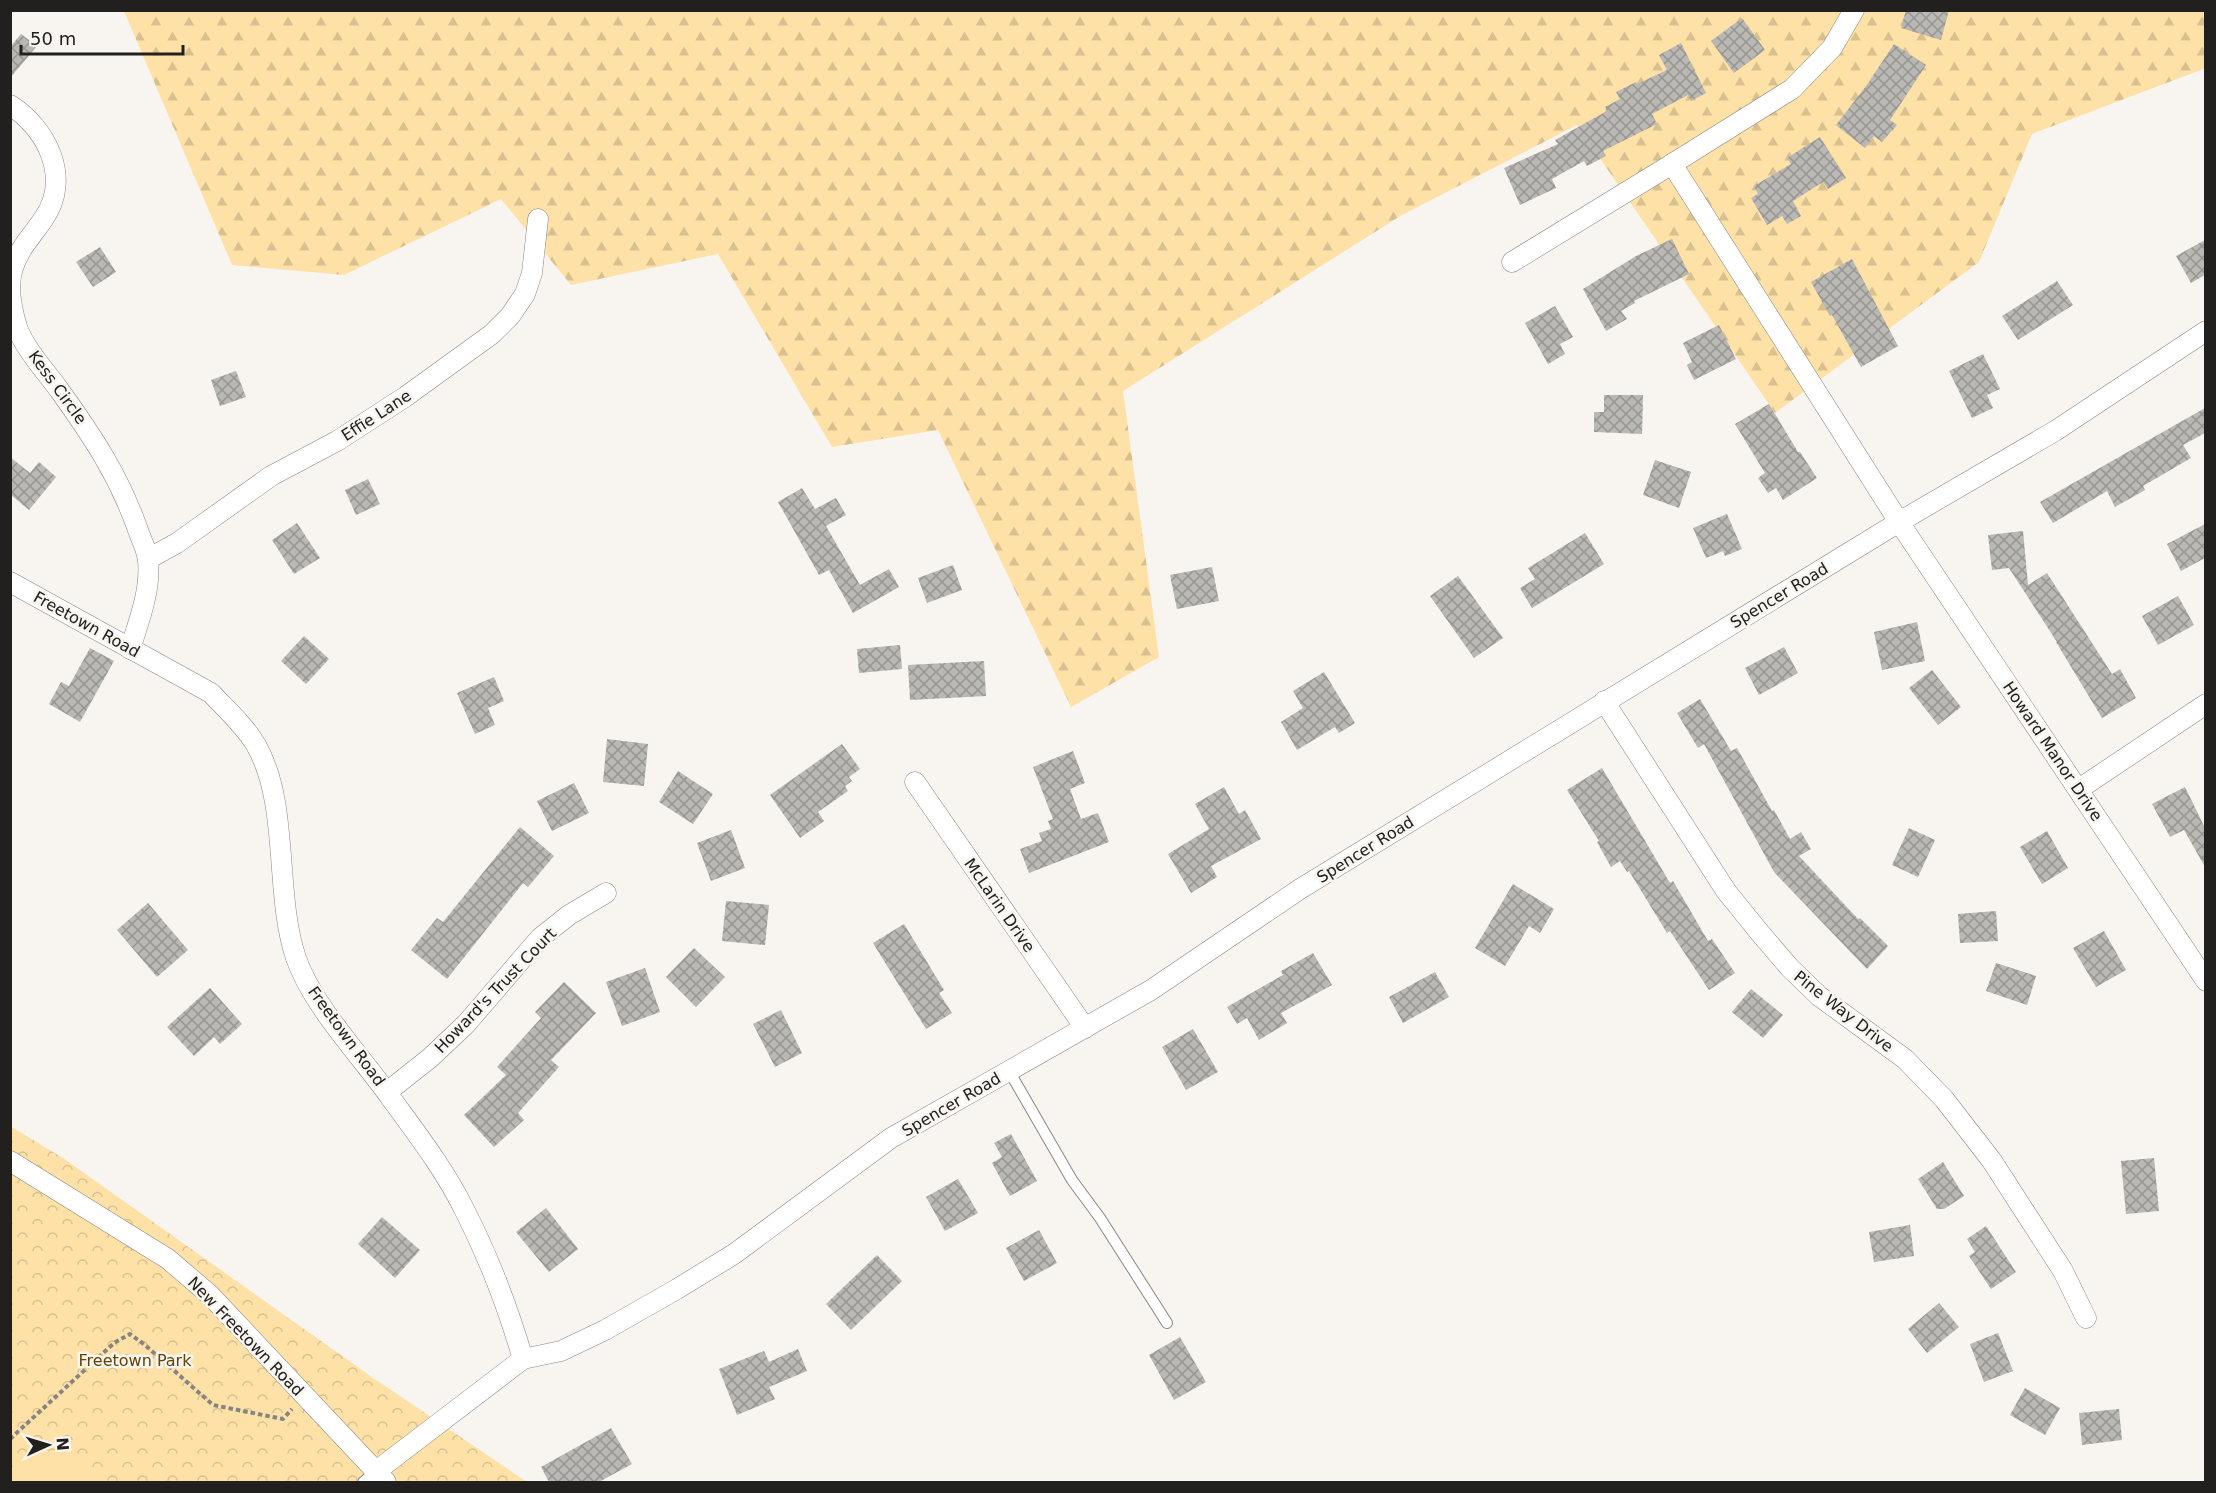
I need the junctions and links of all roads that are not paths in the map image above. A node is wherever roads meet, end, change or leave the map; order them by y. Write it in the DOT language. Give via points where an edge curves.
graph roads {
  1 [pos="1854,10"];
  2 [pos="10,105"];
  3 [pos="1672,164"];
  4 [pos="538,219"];
  5 [pos="1512,262"];
  6 [pos="2205,331"];
  7 [pos="1899,522"];
  8 [pos="148,559"];
  9 [pos="10,582"];
  10 [pos="130,649"];
  11 [pos="1604,701"];
  12 [pos="2205,704"];
  13 [pos="915,782"];
  14 [pos="2079,789"];
  15 [pos="606,893"];
  16 [pos="2205,981"];
  17 [pos="1086,1028"];
  18 [pos="1009,1071"];
  19 [pos="387,1092"];
  20 [pos="10,1161"];
  21 [pos="2085,1318"];
  22 [pos="1167,1323"];
  23 [pos="523,1359"];
  24 [pos="375,1479"];
  1 -- 3 [label="street" via="1832,48 1792,89"];
  2 -- 8 [label="street, Kess Circle" via="28,119 49,148 57,182 54,200 28,238 12,271 13,313 20,334 113,469"];
  3 -- 5 [label="street"];
  3 -- 7 [label="street, Howard Manor Drive"];
  4 -- 8 [label="street, Effie Lane" via="532,273 525,294 492,334 405,397 337,441 271,476"];
  6 -- 7 [label="street, Spencer Road" via="2055,431"];
  7 -- 11 [label="street, Spencer Road"];
  7 -- 14 [label="street, Howard Manor Drive"];
  8 -- 10 [label="street, Kess Circle" via="142,613"];
  9 -- 10 [label="street, Freetown Road"];
  10 -- 19 [label="street, Freetown Road" via="211,693 256,744 268,774 276,813 285,915 296,960 316,997"];
  11 -- 17 [label="street, Spencer Road" via="1300,889 1151,990"];
  11 -- 21 [label="street, Pine Way Drive" via="1726,891 1760,933 1819,996 1905,1059 1951,1108 1992,1161 2063,1271"];
  12 -- 14 [label="street"];
  13 -- 17 [label="street, McLarin Drive"];
  14 -- 16 [label="street, Howard Manor Drive"];
  15 -- 19 [label="street, Howard's Trust Court" via="540,938 466,1024"];
  17 -- 18 [label="street, Spencer Road"];
  18 -- 22 [label="lane" via="1072,1180"];
  18 -- 23 [label="street, Spencer Road" via="891,1138 734,1254 677,1289 561,1351"];
  19 -- 23 [label="street, Freetown Road" via="465,1210 511,1317"];
  20 -- 24 [label="street, New Freetown Road" via="168,1259 210,1295 305,1396"];
  23 -- 24 [label="street"];
}
